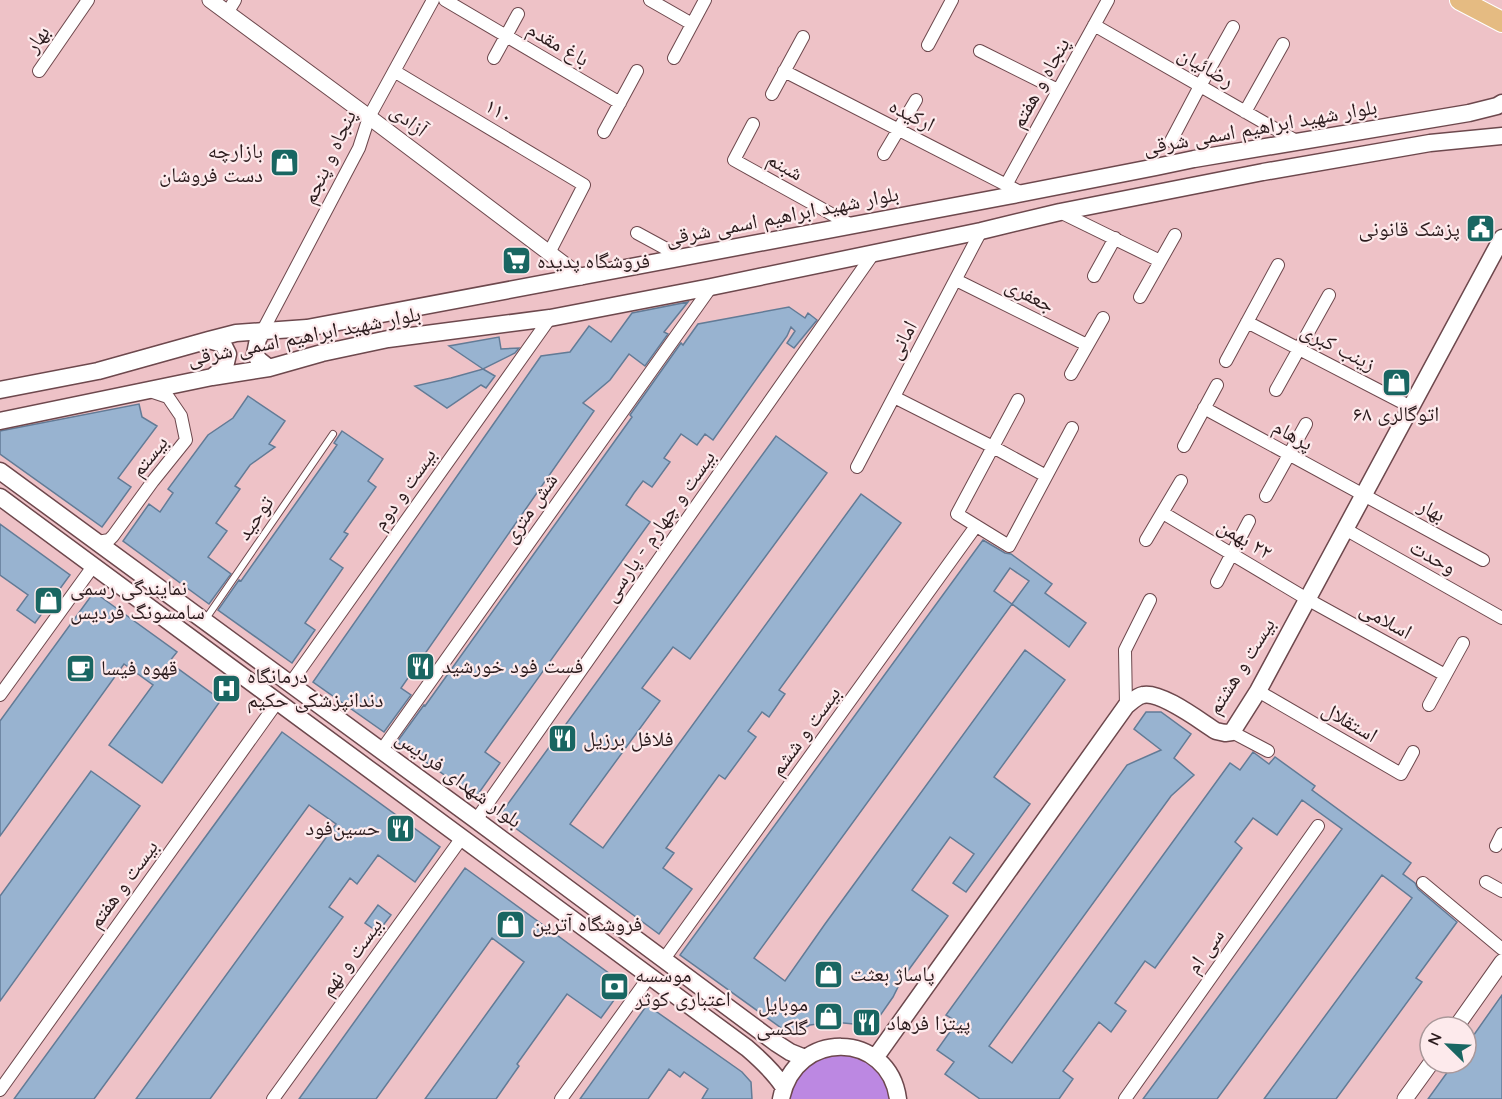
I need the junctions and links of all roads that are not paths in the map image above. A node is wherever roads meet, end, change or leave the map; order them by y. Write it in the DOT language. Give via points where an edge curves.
graph roads {
  1 [pos="88,0"];
  2 [pos="210,0"];
  3 [pos="433,0"];
  4 [pos="445,0"];
  5 [pos="650,0"];
  6 [pos="705,0"];
  7 [pos="952,0"];
  8 [pos="1108,0"];
  9 [pos="1460,0"];
  10 [pos="231,7"];
  11 [pos="518,14"];
  12 [pos="1502,22"];
  13 [pos="692,24"];
  14 [pos="1094,25"];
  15 [pos="1233,27"];
  16 [pos="506,36"];
  17 [pos="803,37"];
  18 [pos="1283,44"];
  19 [pos="928,45"];
  20 [pos="980,51"];
  21 [pos="494,58"];
  22 [pos="674,58"];
  23 [pos="39,71"];
  24 [pos="394,71"];
  25 [pos="637,71"];
  26 [pos="784,71"];
  27 [pos="1200,86"];
  28 [pos="1058,90"];
  29 [pos="772,94"];
  30 [pos="916,100"];
  31 [pos="620,103"];
  32 [pos="1500,104"];
  33 [pos="1245,112"];
  34 [pos="369,117"];
  35 [pos="753,124"];
  36 [pos="898,130"];
  37 [pos="604,132"];
  38 [pos="1502,136"];
  39 [pos="1171,141"];
  40 [pos="1298,142"];
  41 [pos="884,153"];
  42 [pos="1006,185"];
  43 [pos="1022,193"];
  44 [pos="1060,212"];
  45 [pos="853,226"];
  46 [pos="981,231"];
  47 [pos="637,233"];
  48 [pos="1175,235"];
  49 [pos="1115,238"];
  50 [pos="1502,238"];
  51 [pos="549,253"];
  52 [pos="873,254"];
  53 [pos="683,258"];
  54 [pos="1160,261"];
  55 [pos="1278,266"];
  56 [pos="1094,276"];
  57 [pos="581,277"];
  58 [pos="956,280"];
  59 [pos="711,287"];
  60 [pos="1329,295"];
  61 [pos="1140,297"];
  62 [pos="550,318"];
  63 [pos="1103,318"];
  64 [pos="1247,322"];
  65 [pos="262,332"];
  66 [pos="208,340"];
  67 [pos="1088,345"];
  68 [pos="1299,348"];
  69 [pos="1226,361"];
  70 [pos="269,368"];
  71 [pos="1071,374"];
  72 [pos="212,377"];
  73 [pos="1217,385"];
  74 [pos="0,390"];
  75 [pos="1276,390"];
  76 [pos="150,391"];
  77 [pos="894,396"];
  78 [pos="1018,400"];
  79 [pos="1411,407"];
  80 [pos="1204,408"];
  81 [pos="0,422"];
  82 [pos="1306,424"];
  83 [pos="1072,428"];
  84 [pos="333,434"];
  85 [pos="1184,446"];
  86 [pos="993,447"];
  87 [pos="1289,455"];
  88 [pos="857,467"];
  89 [pos="0,471"];
  90 [pos="1046,476"];
  91 [pos="1181,482"];
  92 [pos="1363,495"];
  93 [pos="1266,496"];
  94 [pos="0,497"];
  95 [pos="1163,513"];
  96 [pos="1249,521"];
  97 [pos="976,526"];
  98 [pos="1345,530"];
  99 [pos="1146,540"];
  100 [pos="98,542"];
  101 [pos="1232,554"];
  102 [pos="1483,560"];
  103 [pos="94,565"];
  104 [pos="1217,582"];
  105 [pos="1307,599"];
  106 [pos="1150,600"];
  107 [pos="1502,618"];
  108 [pos="205,621"];
  109 [pos="1463,643"];
  110 [pos="1445,675"];
  111 [pos="290,684"];
  112 [pos="1258,691"];
  113 [pos="0,695"];
  114 [pos="278,701"];
  115 [pos="1429,705"];
  116 [pos="1126,706"];
  117 [pos="1232,732"];
  118 [pos="381,751"];
  119 [pos="1268,751"];
  120 [pos="1413,752"];
  121 [pos="476,820"];
  122 [pos="1318,826"];
  123 [pos="1502,834"];
  124 [pos="461,839"];
  125 [pos="1496,846"];
  126 [pos="1486,882"];
  127 [pos="1423,883"];
  128 [pos="1502,891"];
  129 [pos="1502,949"];
  130 [pos="664,959"];
  131 [pos="1502,962"];
  132 [pos="649,977"];
  133 [pos="1464,1015"];
  134 [pos="805,1058"];
  135 [pos="875,1058"];
  136 [pos="1422,1075"];
  137 [pos="0,1090"];
  138 [pos="782,1093"];
  139 [pos="273,1099"];
  140 [pos="561,1099"];
  141 [pos="898,1099"];
  142 [pos="1125,1099"];
  143 [pos="1405,1099"];
  1 -- 23 [label="street, بهار"];
  2 -- 10 [label="street, آزادی"];
  3 -- 24 [label="street, پنجاه و پنجم"];
  4 -- 16 [label="street, باغ مقدم"];
  5 -- 13 [label="street"];
  6 -- 13 [label="street"];
  7 -- 19 [label="street"];
  8 -- 14 [label="street, پنجاه و هفتم"];
  9 -- 12 [label="main road"];
  10 -- 34 [label="street, آزادی"];
  11 -- 16 [label="street"];
  13 -- 22 [label="street"];
  14 -- 27 [label="street, رضائیان"];
  14 -- 28 [label="street, پنجاه و هفتم"];
  15 -- 27 [label="street"];
  16 -- 21 [label="street"];
  16 -- 31 [label="street, باغ مقدم"];
  17 -- 26 [label="street"];
  18 -- 33 [label="street"];
  20 -- 28 [label="street"];
  24 -- 34 [label="street, پنجاه و پنجم"];
  24 -- 51 [label="street, ۱۱۰" via="584,185"];
  25 -- 31 [label="street"];
  26 -- 29 [label="street"];
  26 -- 36 [label="street, ارکیده"];
  27 -- 33 [label="street, رضائیان"];
  27 -- 39 [label="street"];
  28 -- 42 [label="street, پنجاه و هفتم"];
  30 -- 36 [label="street"];
  31 -- 37 [label="street"];
  32 -- 40 [label="main road, بلوار شهید ابراهیم اسمی شرقی" via="1469,113"];
  33 -- 40 [label="street, رضائیان"];
  34 -- 51 [label="street, آزادی"];
  34 -- 65 [label="street, پنجاه و پنجم" via="359,148"];
  35 -- 45 [label="street, شبنم" via="734,160"];
  36 -- 41 [label="street"];
  36 -- 42 [label="street, ارکیده"];
  38 -- 44 [label="main road, بلوار شهید ابراهیم اسمی شرقی" via="1430,143"];
  40 -- 43 [label="main road, بلوار شهید ابراهیم اسمی شرقی"];
  42 -- 43 [label="street, ارکیده"];
  43 -- 45 [label="main road, بلوار شهید ابراهیم اسمی شرقی"];
  44 -- 46 [label="main road, بلوار شهید ابراهیم اسمی شرقی"];
  44 -- 49 [label="street"];
  45 -- 53 [label="main road, بلوار شهید ابراهیم اسمی شرقی"];
  46 -- 52 [label="main road, بلوار شهید ابراهیم اسمی شرقی"];
  46 -- 58 [label="street, امانی"];
  47 -- 53 [label="street"];
  48 -- 54 [label="street"];
  49 -- 54 [label="street"];
  49 -- 56 [label="street"];
  50 -- 79 [label="main road, بیست و هشتم"];
  51 -- 57 [label="street, آزادی"];
  52 -- 59 [label="main road, بلوار شهید ابراهیم اسمی شرقی"];
  52 -- 121 [label="street, بیست و چهارم - پارسی"];
  53 -- 57 [label="main road, بلوار شهید ابراهیم اسمی شرقی"];
  54 -- 61 [label="street"];
  55 -- 64 [label="street"];
  57 -- 65 [label="main road, بلوار شهید ابراهیم اسمی شرقی" via="308,328"];
  58 -- 67 [label="street, جعفری"];
  58 -- 77 [label="street, امانی"];
  59 -- 62 [label="main road, بلوار شهید ابراهیم اسمی شرقی"];
  59 -- 118 [label="street, شش متری"];
  60 -- 68 [label="street"];
  62 -- 70 [label="main road, بلوار شهید ابراهیم اسمی شرقی" via="388,339"];
  62 -- 111 [label="street, بیست و دوم"];
  63 -- 67 [label="street"];
  64 -- 68 [label="street, زینب کبری"];
  64 -- 69 [label="street"];
  65 -- 66 [label="main road, بلوار شهید ابراهیم اسمی شرقی"];
  65 -- 70 [label="main road" via="255,354"];
  66 -- 72 [label="main road" via="223,344 228,354 225,366"];
  66 -- 74 [label="main road, بلوار شهید ابراهیم اسمی شرقی" via="98,371"];
  67 -- 71 [label="street"];
  68 -- 75 [label="street"];
  68 -- 79 [label="street, زینب کبری"];
  70 -- 72 [label="main road, بلوار شهید ابراهیم اسمی شرقی"];
  72 -- 76 [label="main road, بلوار شهید ابراهیم اسمی شرقی"];
  73 -- 80 [label="street"];
  76 -- 81 [label="main road, بلوار شهید ابراهیم اسمی شرقی"];
  76 -- 100 [label="street, بیستم" via="168,397 181,416 186,441 113,536"];
  77 -- 86 [label="street"];
  77 -- 88 [label="street, امانی"];
  78 -- 86 [label="street"];
  79 -- 92 [label="main road, بیست و هشتم"];
  80 -- 85 [label="street"];
  80 -- 87 [label="street, پرهام"];
  82 -- 87 [label="street"];
  83 -- 90 [label="street"];
  84 -- 108 [label="lane, توحید"];
  86 -- 90 [label="street"];
  86 -- 97 [label="street" via="957,514"];
  87 -- 92 [label="street, پرهام"];
  87 -- 93 [label="street"];
  89 -- 100 [label="main road, بلوار شهدای فردیس"];
  90 -- 97 [label="street" via="1009,546"];
  91 -- 95 [label="street"];
  92 -- 98 [label="main road, بیست و هشتم"];
  92 -- 102 [label="street, بهار"];
  94 -- 103 [label="main road"];
  95 -- 99 [label="street"];
  95 -- 101 [label="street, ٢٢ بهمن"];
  96 -- 101 [label="street"];
  97 -- 130 [label="street, بیست و ششم"];
  98 -- 105 [label="main road, بیست و هشتم"];
  98 -- 107 [label="street, وحدت"];
  100 -- 108 [label="main road, بلوار شهدای فردیس"];
  101 -- 104 [label="street"];
  101 -- 105 [label="street, ٢٢ بهمن"];
  103 -- 113 [label="street"];
  103 -- 114 [label="main road"];
  105 -- 110 [label="street, اسلامی"];
  105 -- 112 [label="main road, بیست و هشتم"];
  106 -- 116 [label="street" via="1125,650"];
  108 -- 111 [label="main road, بلوار شهدای فردیس"];
  109 -- 110 [label="street"];
  110 -- 115 [label="street"];
  111 -- 118 [label="main road, بلوار شهدای فردیس"];
  112 -- 117 [label="main road, بیست و هشتم"];
  112 -- 120 [label="street, استقلال" via="1401,774"];
  114 -- 124 [label="main road"];
  114 -- 137 [label="street, بیست و هفتم"];
  116 -- 117 [label="main road, بیست و هشتم" via="1141,695 1152,695 1216,731"];
  116 -- 135 [label="main road"];
  117 -- 119 [label="street"];
  118 -- 121 [label="main road, بلوار شهدای فردیس"];
  121 -- 130 [label="main road, بلوار شهدای فردیس"];
  122 -- 142 [label="street, سی ام"];
  123 -- 125 [label="street"];
  124 -- 132 [label="main road"];
  124 -- 139 [label="street, بیست و نهم"];
  126 -- 128 [label="street"];
  127 -- 129 [label="street"];
  130 -- 134 [label="main road, بلوار شهدای فردیس" via="776,1043"];
  131 -- 133 [label="street"];
  132 -- 138 [label="main road" via="764,1063 775,1074"];
  132 -- 140 [label="street"];
  134 -- 135 [label="main road" via="838,1047 856,1049"];
  134 -- 138 [label="main road" via="789,1076"];
  135 -- 141 [label="main road" via="888,1070"];
  136 -- 143 [label="street"];
}
